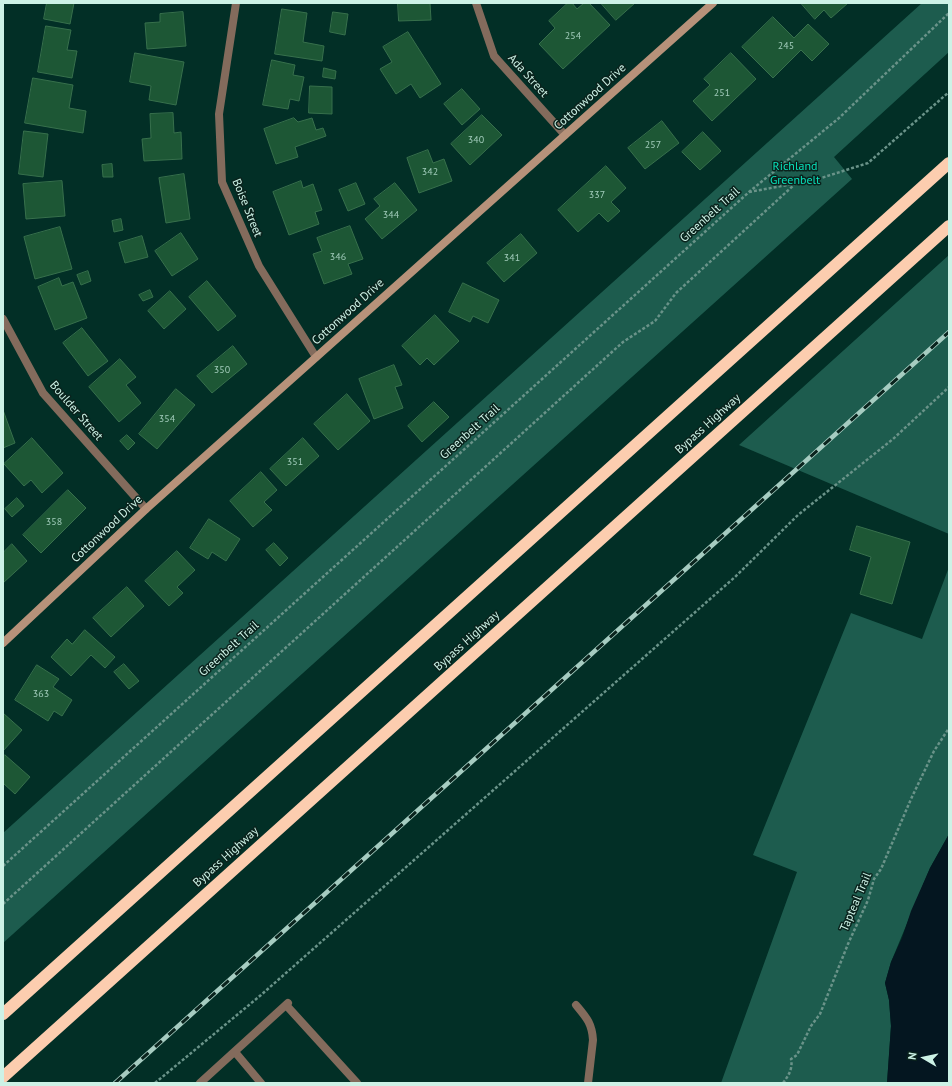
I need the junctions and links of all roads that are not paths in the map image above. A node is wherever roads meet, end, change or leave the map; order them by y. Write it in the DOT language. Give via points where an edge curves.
graph roads {
  1 [pos="236,3"];
  2 [pos="476,3"];
  3 [pos="713,3"];
  4 [pos="565,135"];
  5 [pos="949,163"];
  6 [pos="949,226"];
  7 [pos="3,319"];
  8 [pos="316,357"];
  9 [pos="146,509"];
  10 [pos="3,643"];
  11 [pos="576,1005"];
  12 [pos="3,1014"];
  13 [pos="235,1052"];
  14 [pos="3,1077"];
  15 [pos="200,1083"];
  16 [pos="261,1083"];
  17 [pos="357,1083"];
  18 [pos="588,1083"];
  1 -- 8 [label="street, Boise Street" via="219,114 222,182 259,266"];
  2 -- 4 [label="street, Ada Street" via="494,56"];
  3 -- 4 [label="street, Cottonwood Drive"];
  4 -- 8 [label="street, Cottonwood Drive"];
  5 -- 12 [label="highway"];
  6 -- 14 [label="highway, Bypass Highway"];
  7 -- 9 [label="street, Boulder Street" via="43,393"];
  8 -- 9 [label="street, Cottonwood Drive"];
  9 -- 10 [label="street, Cottonwood Drive"];
  11 -- 18 [label="street" via="589,1022 593,1033"];
  13 -- 15 [label="street"];
  13 -- 16 [label="street"];
  13 -- 17 [label="street" via="287,1004"];
}
